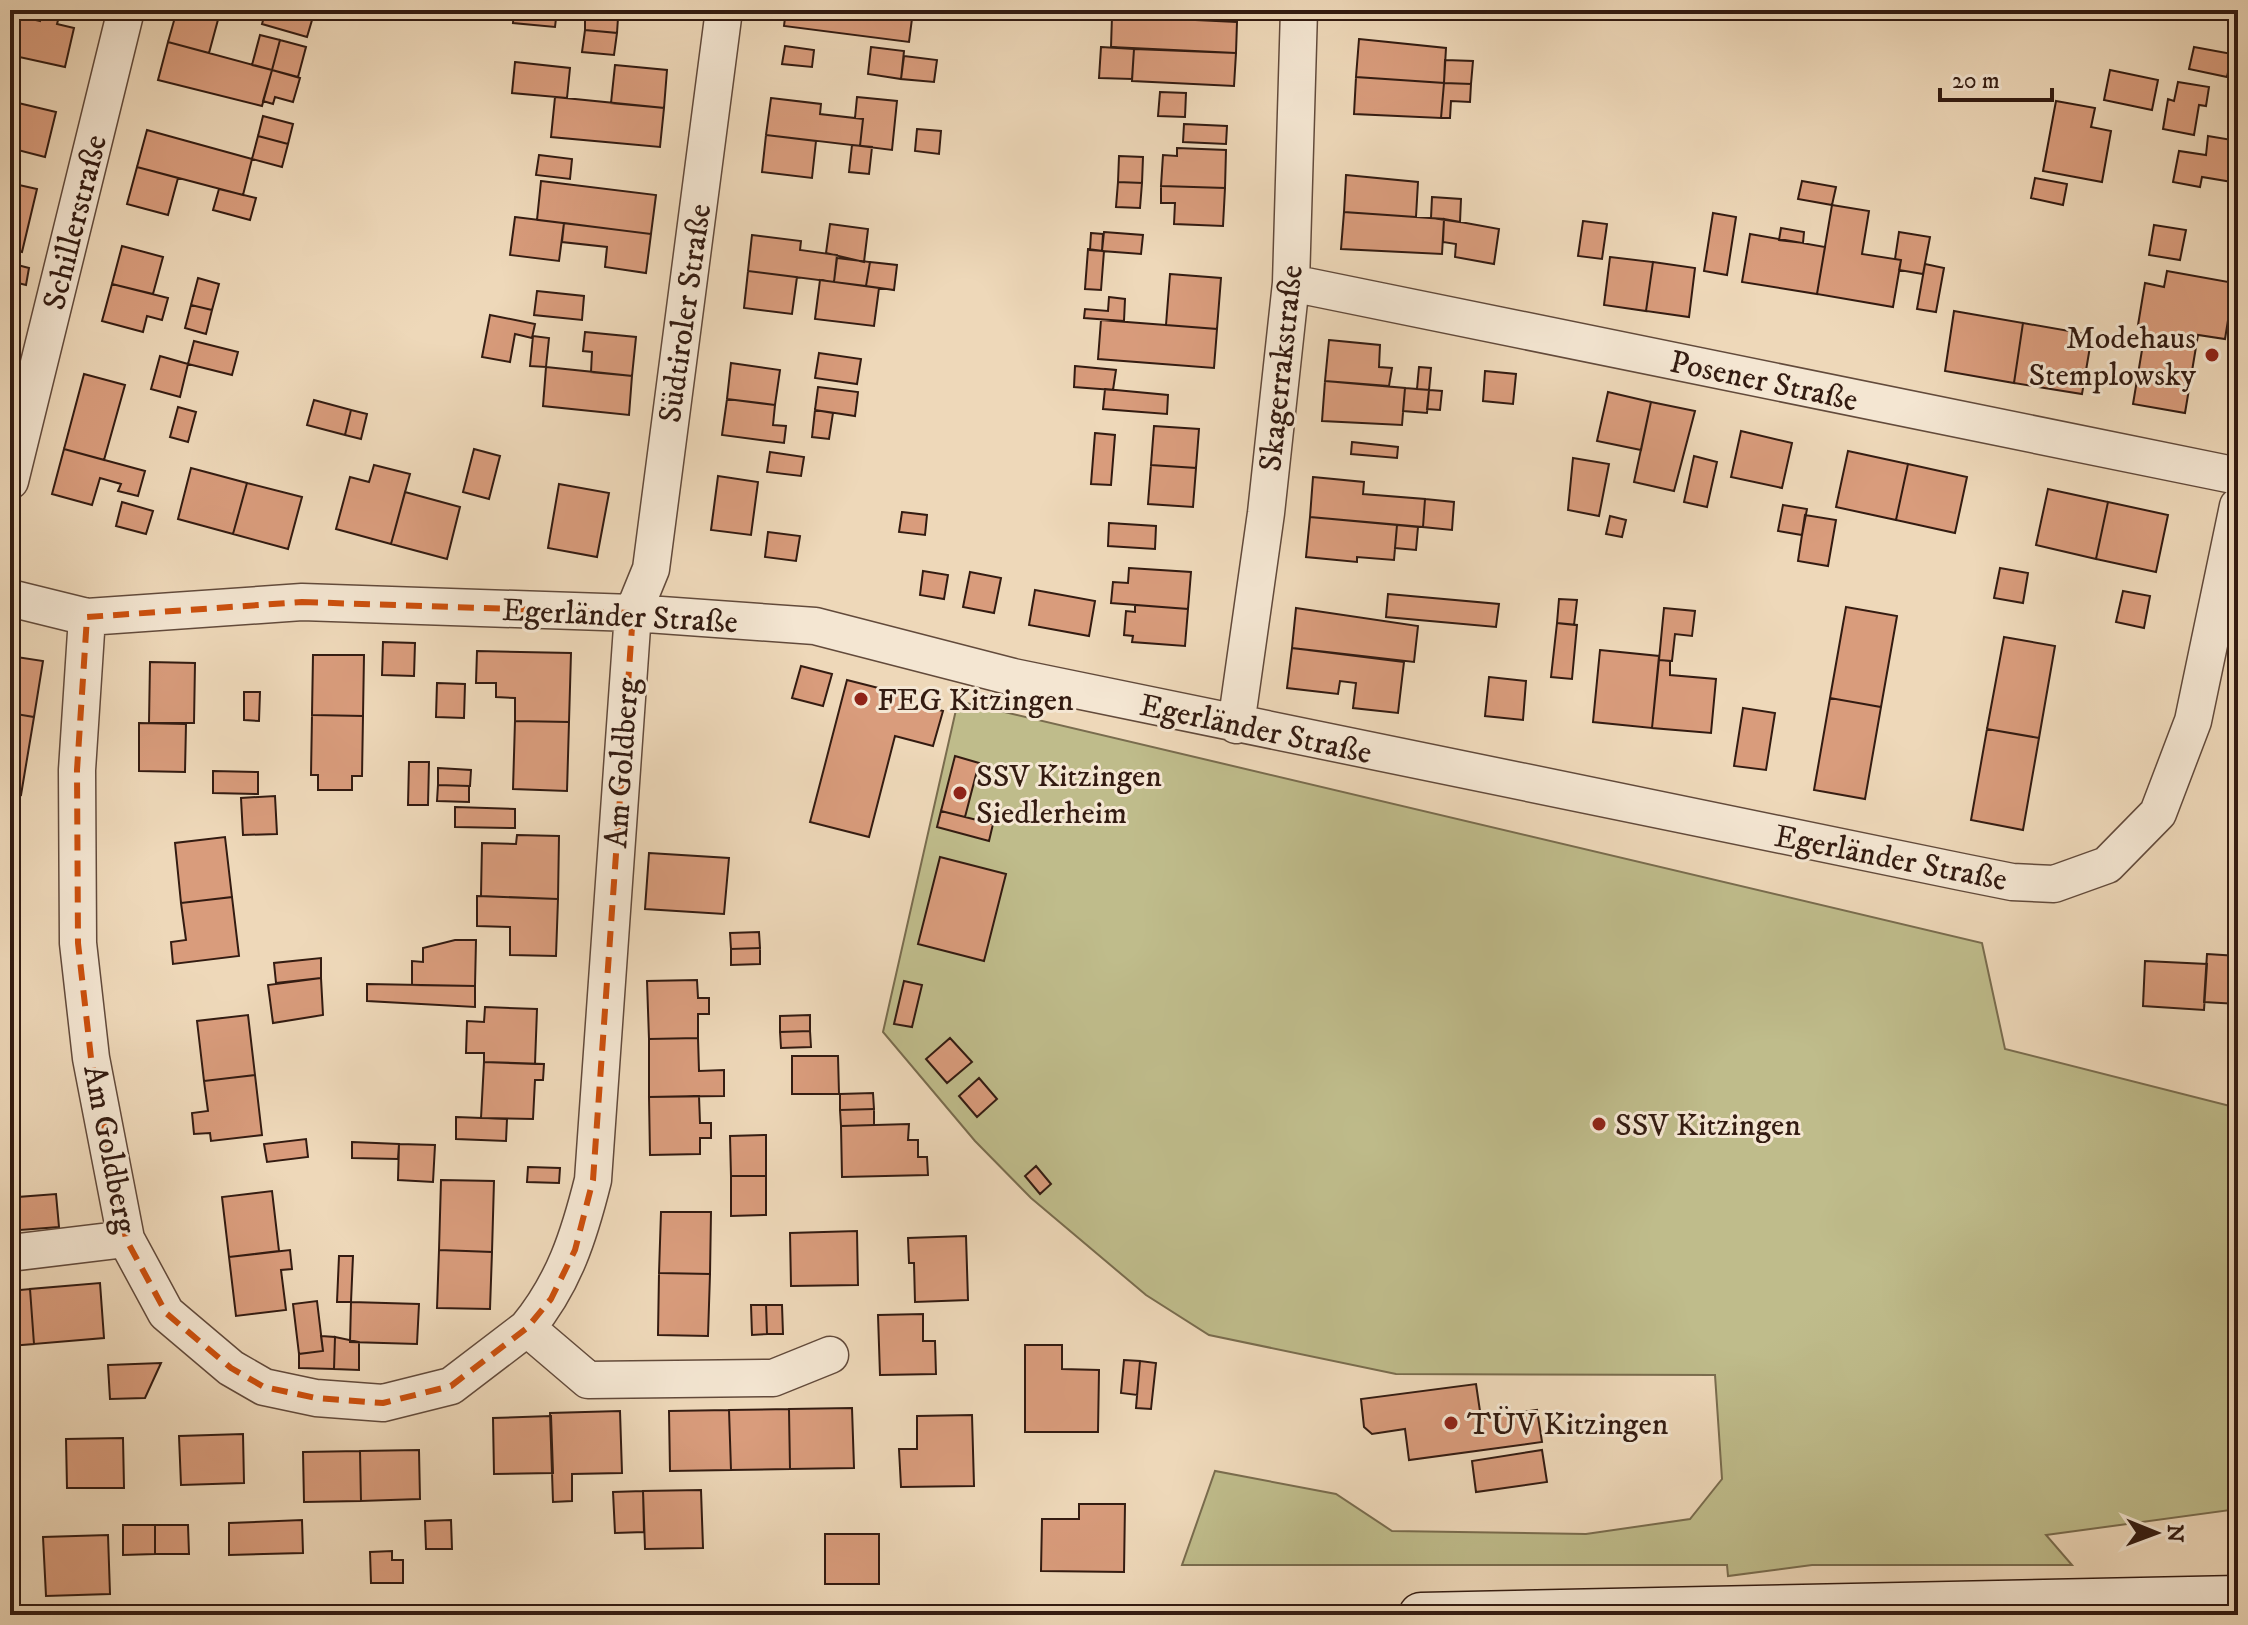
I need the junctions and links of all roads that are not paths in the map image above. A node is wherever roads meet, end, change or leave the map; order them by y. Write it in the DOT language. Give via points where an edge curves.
graph roads {
  1 [pos="126,10"];
  2 [pos="724,10"];
  3 [pos="1299,10"];
  4 [pos="1291,283"];
  5 [pos="2238,476"];
  6 [pos="10,481"];
  7 [pos="2238,506"];
  8 [pos="10,598"];
  9 [pos="633,613"];
  10 [pos="87,617"];
  11 [pos="1236,725"];
  12 [pos="126,1239"];
  13 [pos="10,1253"];
  14 [pos="527,1328"];
  15 [pos="830,1355"];
  16 [pos="2238,1598"];
  17 [pos="1605,1614"];
  18 [pos="1421,1615"];
  1 -- 6 [label="street, Schillerstraße"];
  2 -- 9 [label="street, Südtiroler Straße" via="651,569"];
  3 -- 4 [label="street, Skagerrakstraße"];
  4 -- 5 [label="street, Posener Straße"];
  4 -- 11 [label="street, Skagerrakstraße"];
  7 -- 11 [label="street, Egerländer Straße" via="2193,721 2158,813 2107,865 2054,884 2012,882"];
  8 -- 10 [label="street, Egerländer Straße"];
  9 -- 10 [label="street, Egerländer Straße" via="302,602"];
  9 -- 11 [label="street, Egerländer Straße" via="815,626 1013,677"];
  9 -- 14 [label="street, Am Goldberg" via="593,1180 575,1250 551,1299"];
  10 -- 12 [label="street, Am Goldberg" via="77,770 78,943 91,1058"];
  12 -- 13 [label="street"];
  12 -- 14 [label="street, Am Goldberg" via="166,1313 231,1368 264,1387 383,1403 451,1386"];
  14 -- 15 [label="street" via="588,1380 773,1378"];
  16 -- 17 [label="main road"];
  17 -- 18 [label="main road"];
}
